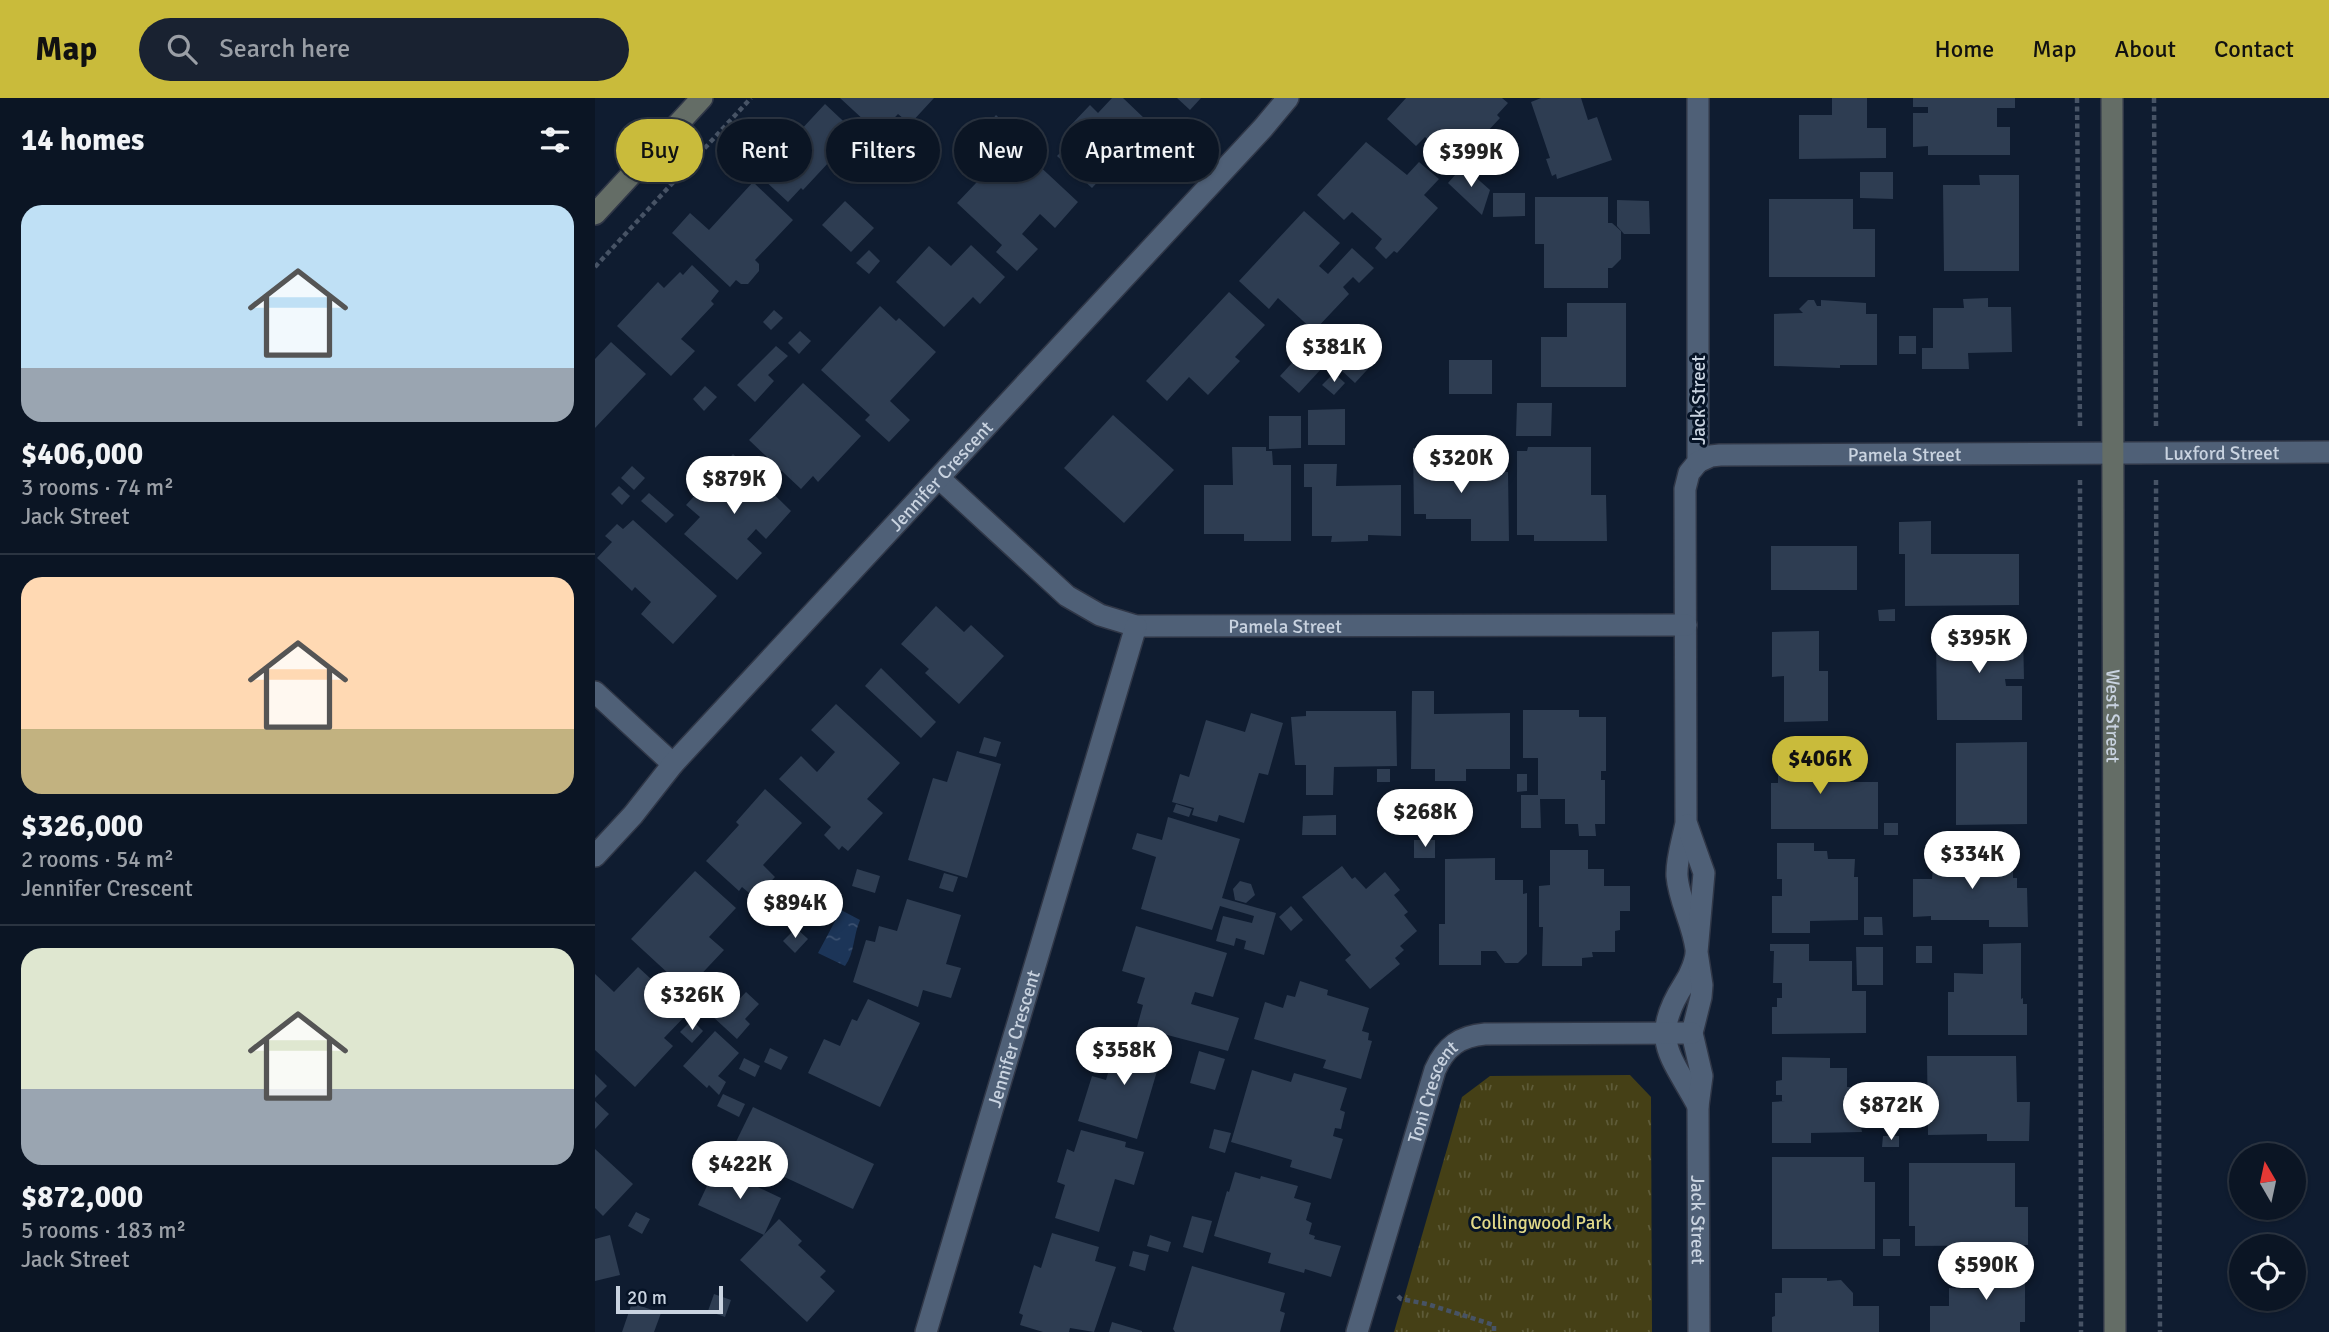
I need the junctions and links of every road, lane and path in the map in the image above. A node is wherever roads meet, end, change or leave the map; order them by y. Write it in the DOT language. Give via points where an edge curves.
graph roads {
  1 [pos="702,98"];
  2 [pos="751,98"];
  3 [pos="1288,98"];
  4 [pos="1697,98"];
  5 [pos="2077,98"];
  6 [pos="2112,98"];
  7 [pos="2154,98"];
  8 [pos="595,214"];
  9 [pos="595,267"];
  10 [pos="2156,452"];
  11 [pos="2329,452"];
  12 [pos="2081,453"];
  13 [pos="2114,453"];
  14 [pos="1698,462"];
  15 [pos="939,478"];
  16 [pos="1686,625"];
  17 [pos="1136,626"];
  18 [pos="595,692"];
  19 [pos="673,764"];
  20 [pos="595,856"];
  21 [pos="1697,952"];
  22 [pos="1665,1033"];
  23 [pos="1692,1033"];
  24 [pos="1698,1106"];
  25 [pos="1374,1275"];
  26 [pos="926,1332"];
  27 [pos="1357,1332"];
  28 [pos="1494,1332"];
  29 [pos="1699,1332"];
  30 [pos="2081,1332"];
  31 [pos="2115,1332"];
  32 [pos="2160,1332"];
  1 -- 8 [label="main road"];
  2 -- 9 [label="path"];
  3 -- 15 [label="street, Jennifer Crescent"];
  4 -- 14 [label="street, Jack Street"];
  5 -- 12 [label="path"];
  6 -- 13 [label="main road, West Street"];
  7 -- 10 [label="path"];
  10 -- 11 [label="street, Luxford Street"];
  10 -- 13 [label="street, Luxford Street"];
  10 -- 32 [label="path"];
  12 -- 13 [label="street, Pamela Street"];
  12 -- 14 [label="street, Pamela Street" via="1720,455"];
  12 -- 30 [label="path"];
  13 -- 31 [label="main road, West Street"];
  14 -- 16 [label="street, Jack Street" via="1685,489"];
  15 -- 17 [label="street, Pamela Street" via="1067,596 1100,615"];
  15 -- 19 [label="street, Jennifer Crescent"];
  16 -- 17 [label="street, Pamela Street"];
  16 -- 21 [label="street, Jack Street" via="1686,823 1677,875"];
  17 -- 26 [label="street, Jennifer Crescent"];
  18 -- 19 [label="street"];
  19 -- 20 [label="street, Jennifer Crescent"];
  21 -- 22 [label="street" via="1689,977 1671,1004"];
  21 -- 23 [label="street, Jack Street" via="1702,985"];
  22 -- 23 [label="street, Toni Crescent"];
  22 -- 24 [label="street, Jack Street" via="1671,1058"];
  22 -- 25 [label="street, Toni Crescent" via="1485,1034 1450,1045 1435,1070"];
  23 -- 24 [label="street, Jack Street" via="1702,1076"];
  24 -- 29 [label="street, Jack Street"];
  25 -- 27 [label="street, Toni Crescent"];
  25 -- 28 [label="path" via="1401,1299 1494,1325"];
}
